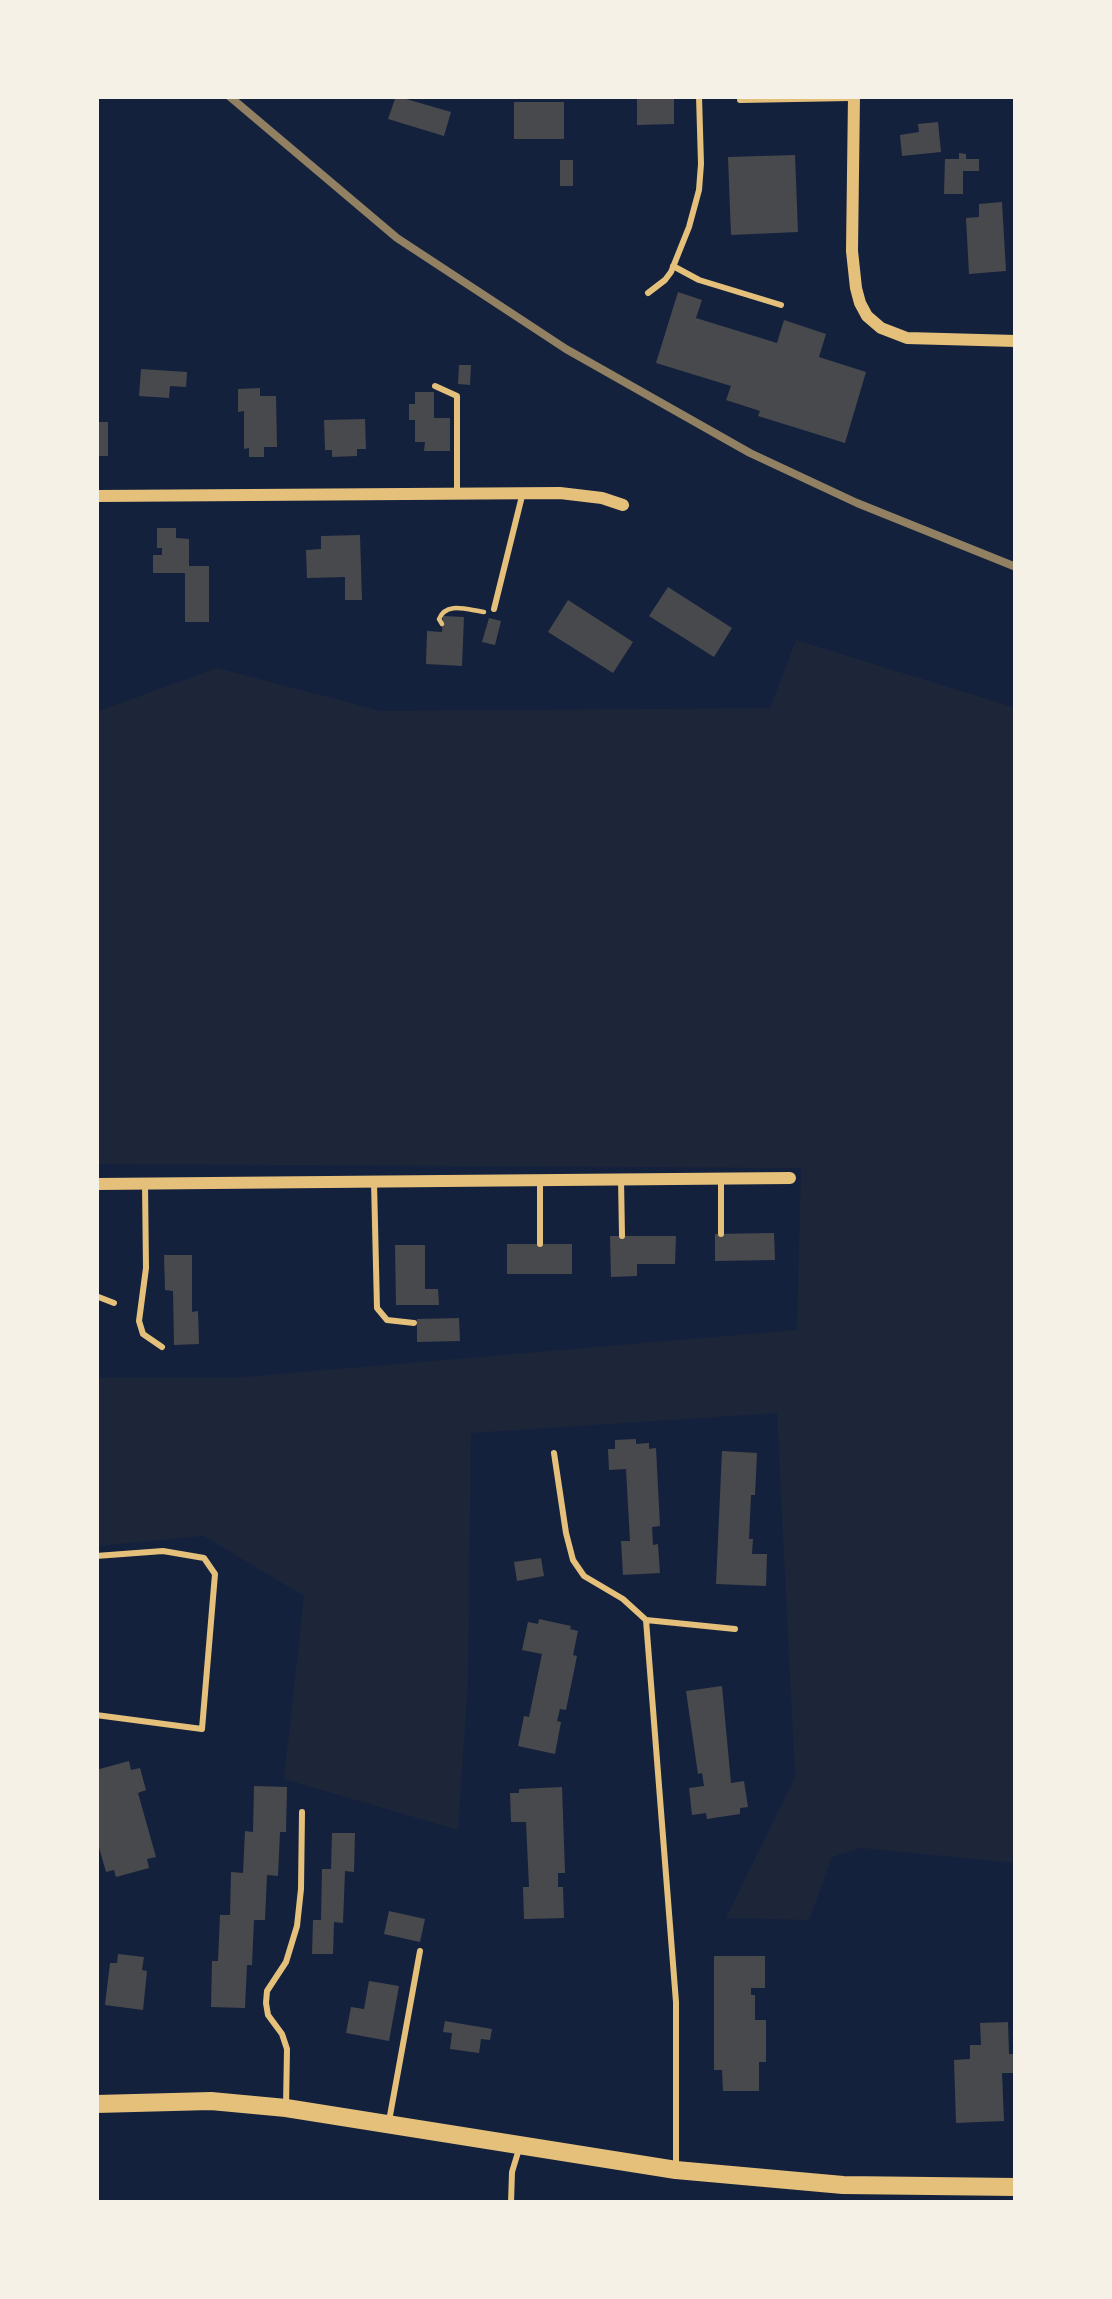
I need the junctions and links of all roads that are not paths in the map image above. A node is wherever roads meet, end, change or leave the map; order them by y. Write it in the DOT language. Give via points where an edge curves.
graph roads {
  1 [pos="699,96"];
  2 [pos="854,97"];
  3 [pos="740,100"];
  4 [pos="673,266"];
  5 [pos="648,292"];
  6 [pos="781,305"];
  7 [pos="1016,341"];
  8 [pos="435,386"];
  9 [pos="457,493"];
  10 [pos="523,493"];
  11 [pos="96,496"];
  12 [pos="623,505"];
  13 [pos="494,608"];
  14 [pos="721,1178"];
  15 [pos="790,1178"];
  16 [pos="539,1180"];
  17 [pos="621,1180"];
  18 [pos="374,1182"];
  19 [pos="96,1184"];
  20 [pos="146,1184"];
  21 [pos="721,1234"];
  22 [pos="622,1236"];
  23 [pos="540,1244"];
  24 [pos="96,1296"];
  25 [pos="114,1303"];
  26 [pos="414,1323"];
  27 [pos="162,1347"];
  28 [pos="554,1454"];
  29 [pos="96,1556"];
  30 [pos="646,1620"];
  31 [pos="735,1629"];
  32 [pos="96,1715"];
  33 [pos="302,1812"];
  34 [pos="420,1952"];
  35 [pos="96,2104"];
  36 [pos="286,2108"];
  37 [pos="389,2125"];
  38 [pos="520,2145"];
  39 [pos="676,2170"];
  40 [pos="1016,2187"];
  41 [pos="511,2203"];
  1 -- 4 [label="lane" via="699,190"];
  2 -- 3 [label="lane"];
  2 -- 7 [label="street" via="852,251 866,314 907,338"];
  4 -- 5 [label="lane"];
  4 -- 6 [label="lane"];
  8 -- 9 [label="lane" via="458,396"];
  9 -- 10 [label="street"];
  9 -- 11 [label="street"];
  10 -- 12 [label="street"];
  10 -- 13 [label="lane"];
  14 -- 15 [label="street"];
  14 -- 17 [label="street"];
  14 -- 21 [label="lane"];
  16 -- 17 [label="street"];
  16 -- 18 [label="street"];
  16 -- 23 [label="lane"];
  17 -- 22 [label="lane"];
  18 -- 20 [label="street"];
  18 -- 26 [label="lane" via="377,1308 387,1320"];
  19 -- 20 [label="street"];
  20 -- 27 [label="lane" via="140,1321 143,1334"];
  24 -- 25 [label="lane"];
  28 -- 30 [label="lane" via="573,1560"];
  29 -- 32 [label="lane" via="163,1551 205,1558 215,1574 202,1729"];
  30 -- 31 [label="lane"];
  30 -- 39 [label="lane" via="676,2002"];
  33 -- 36 [label="lane" via="297,1926 266,2003 287,2049"];
  34 -- 37 [label="lane"];
  35 -- 36 [label="main road"];
  36 -- 37 [label="main road"];
  37 -- 38 [label="main road"];
  38 -- 39 [label="main road"];
  38 -- 41 [label="lane"];
  39 -- 40 [label="main road" via="843,2185"];
}
